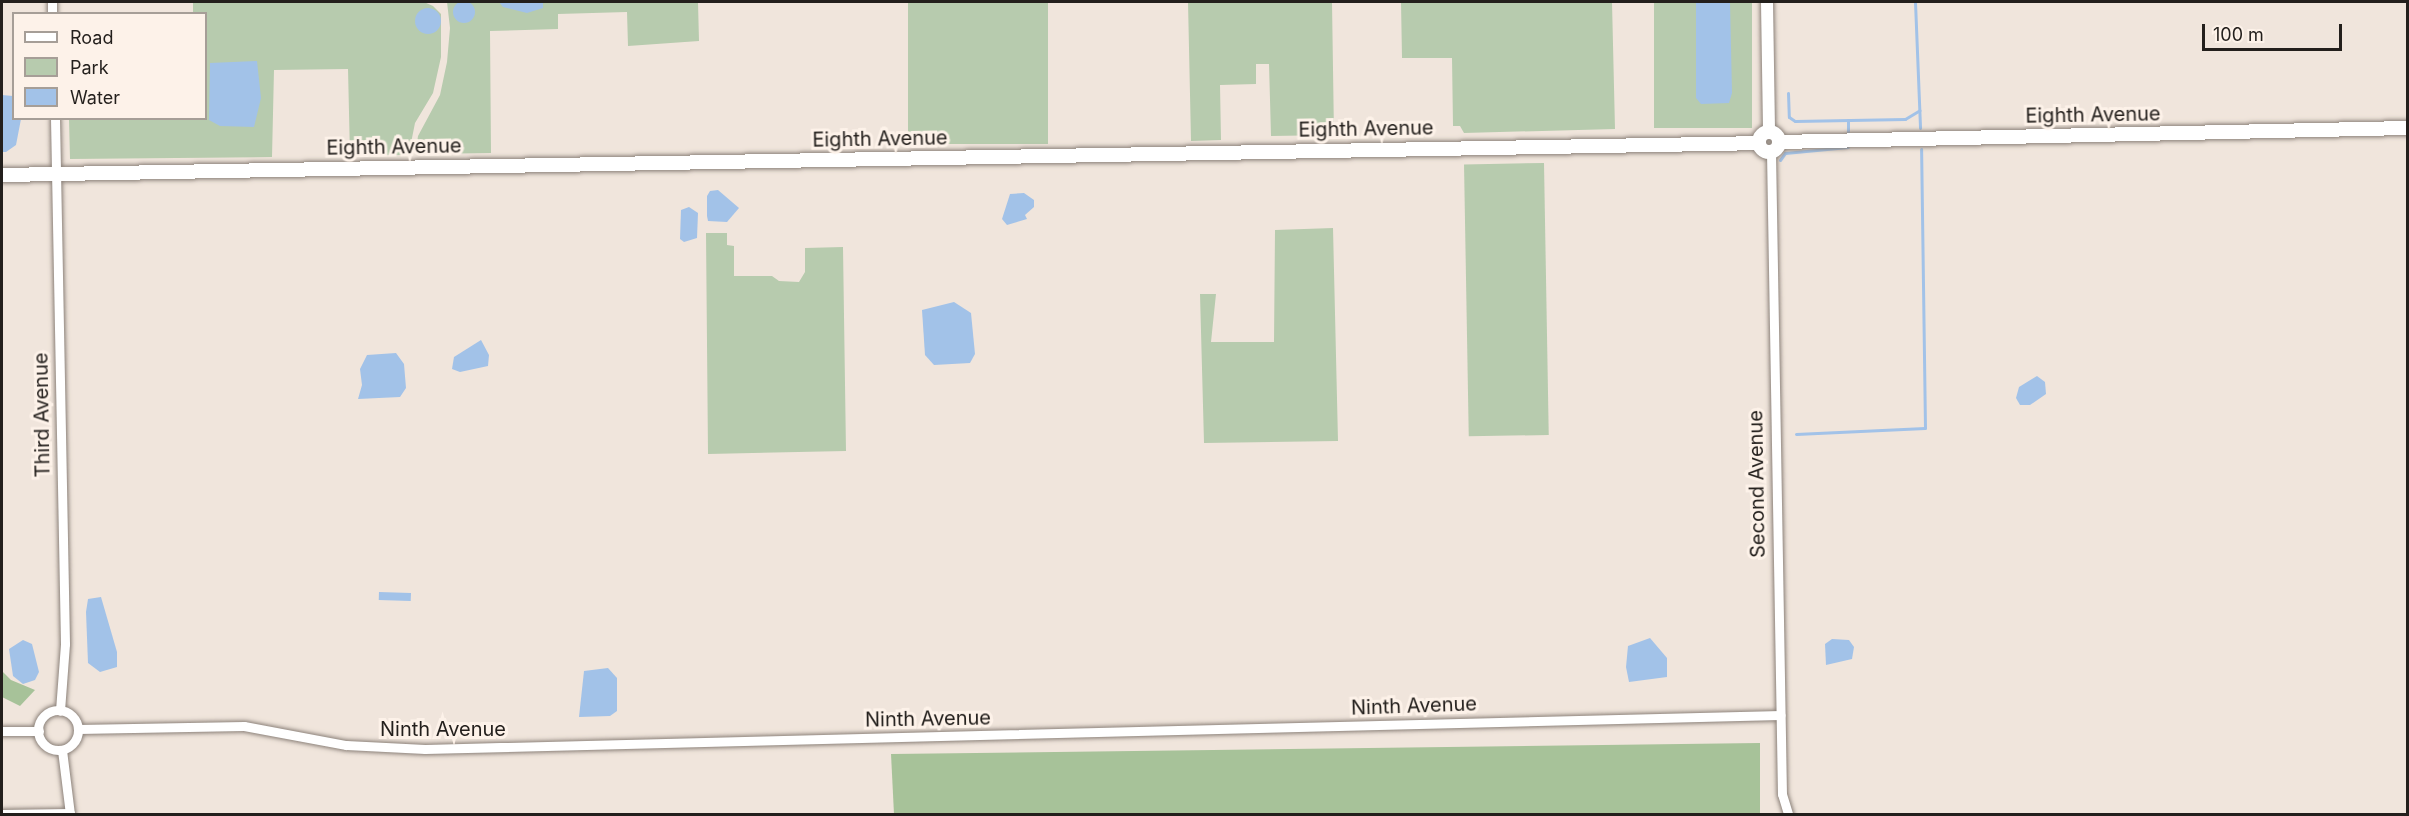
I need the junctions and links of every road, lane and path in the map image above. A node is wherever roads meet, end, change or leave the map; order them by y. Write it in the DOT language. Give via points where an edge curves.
graph roads {
  1 [pos="1767,2"];
  2 [pos="55,120"];
  3 [pos="2408,128"];
  4 [pos="1769,132"];
  5 [pos="1759,143"];
  6 [pos="1775,147"];
  7 [pos="56,174"];
  8 [pos="2,175"];
  9 [pos="60,711"];
  10 [pos="1781,715"];
  11 [pos="78,729"];
  12 [pos="2,731"];
  13 [pos="39,731"];
  14 [pos="62,750"];
  15 [pos="2,814"];
  16 [pos="70,814"];
  17 [pos="1788,814"];
  1 -- 4 [label="street"];
  2 -- 7 [label="street, Third Avenue"];
  3 -- 6 [label="main road, Eighth Avenue"];
  4 -- 5 [label="main road" via="1761,136"];
  4 -- 6 [label="main road" via="1778,136"];
  5 -- 6 [label="main road" via="1761,149"];
  5 -- 7 [label="main road, Eighth Avenue"];
  6 -- 10 [label="street, Second Avenue"];
  7 -- 8 [label="main road, Eighth Avenue"];
  7 -- 9 [label="street, Third Avenue" via="64,644"];
  9 -- 11 [label="street" via="73,717"];
  9 -- 13 [label="street" via="43,718"];
  10 -- 11 [label="street, Ninth Avenue" via="448,748 346,745 244,726"];
  10 -- 17 [label="street, Second Avenue" via="1782,794"];
  11 -- 14 [label="street" via="74,742"];
  12 -- 13 [label="street"];
  13 -- 14 [label="street" via="46,746"];
  14 -- 16 [label="street"];
  15 -- 16 [label="street"];
}
